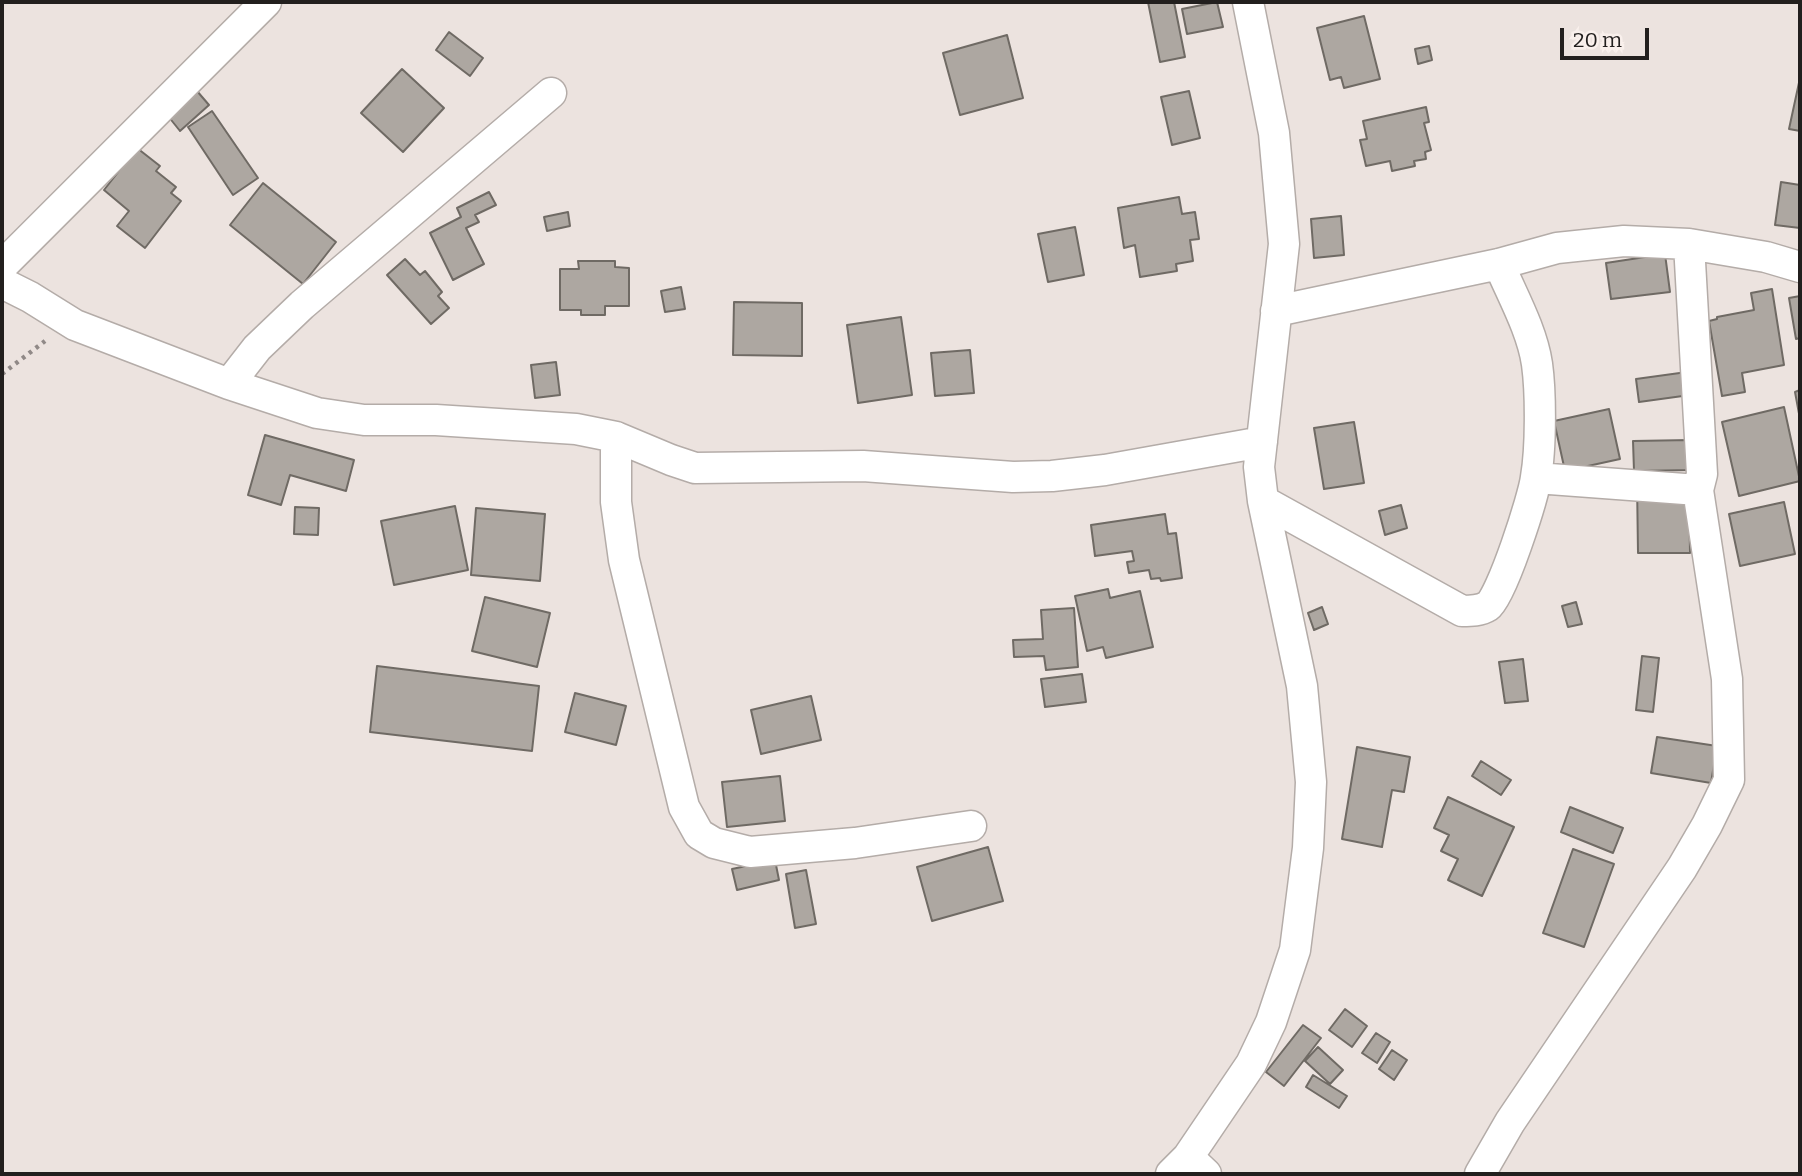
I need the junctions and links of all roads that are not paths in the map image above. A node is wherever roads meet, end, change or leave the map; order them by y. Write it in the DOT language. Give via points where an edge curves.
graph roads {
  1 [pos="266,2"];
  2 [pos="1248,2"];
  3 [pos="551,93"];
  4 [pos="1689,244"];
  5 [pos="1499,264"];
  6 [pos="2,265"];
  7 [pos="1800,267"];
  8 [pos="2,283"];
  9 [pos="1276,310"];
  10 [pos="229,384"];
  11 [pos="616,438"];
  12 [pos="1262,442"];
  13 [pos="1536,478"];
  14 [pos="1698,490"];
  15 [pos="1263,501"];
  16 [pos="971,826"];
  17 [pos="1188,1168"];
  18 [pos="1480,1174"];
  1 -- 6 [label="street"];
  2 -- 9 [label="street" via="1274,133 1284,244"];
  3 -- 10 [label="street" via="302,305 257,348"];
  4 -- 5 [label="street" via="1624,241 1557,248"];
  4 -- 7 [label="street"];
  4 -- 14 [label="street" via="1702,474"];
  5 -- 9 [label="street"];
  5 -- 13 [label="street" via="1537,362"];
  8 -- 10 [label="street" via="75,325"];
  9 -- 12 [label="street"];
  10 -- 11 [label="street" via="317,413 364,420 527,424"];
  11 -- 12 [label="street" via="695,468 863,466 1013,477 1105,470"];
  11 -- 16 [label="street" via="616,502 624,560 684,807 699,834 750,852 855,844"];
  12 -- 15 [label="street"];
  13 -- 14 [label="street"];
  13 -- 15 [label="street" via="1503,583 1490,606 1476,611 1462,611"];
  14 -- 18 [label="street" via="1727,679 1729,780 1682,869 1510,1122"];
  15 -- 17 [label="street" via="1302,686 1311,782 1308,848 1295,950 1271,1022"];
}
